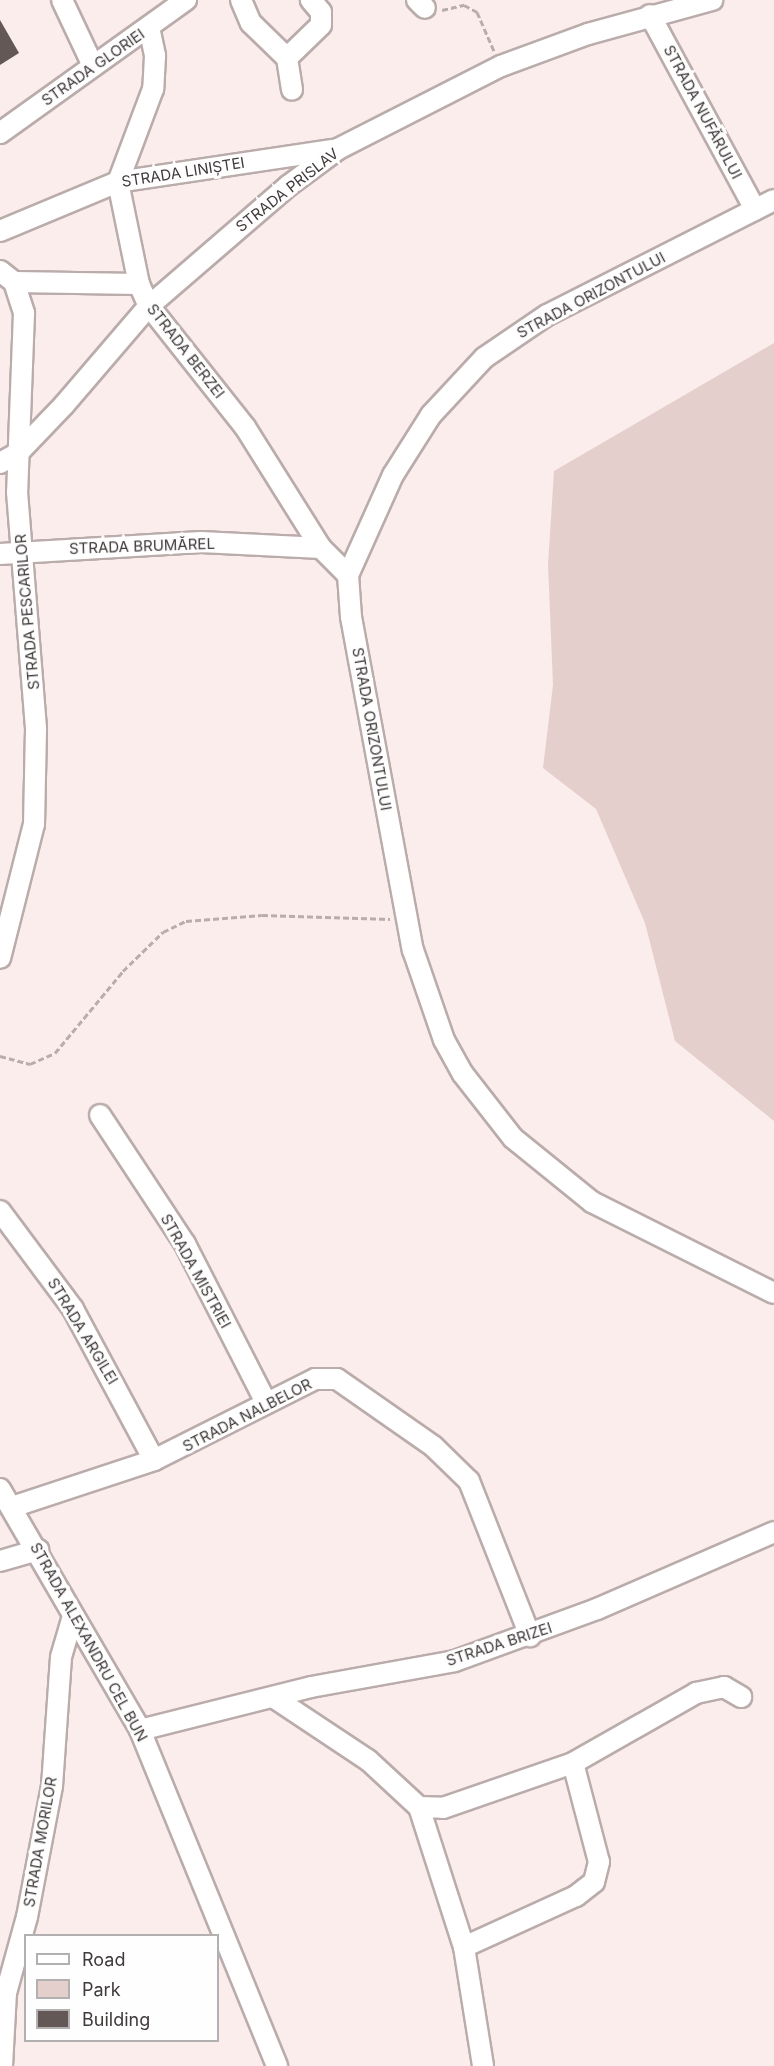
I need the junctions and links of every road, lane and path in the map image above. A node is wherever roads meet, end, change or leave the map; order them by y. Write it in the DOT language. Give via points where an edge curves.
graph roads {
  1 [pos="62,0"];
  2 [pos="186,0"];
  3 [pos="241,0"];
  4 [pos="311,0"];
  5 [pos="712,0"];
  6 [pos="421,4"];
  7 [pos="650,15"];
  8 [pos="149,27"];
  9 [pos="287,58"];
  10 [pos="93,66"];
  11 [pos="501,66"];
  12 [pos="292,90"];
  13 [pos="0,133"];
  14 [pos="338,149"];
  15 [pos="118,182"];
  16 [pos="774,200"];
  17 [pos="755,209"];
  18 [pos="0,231"];
  19 [pos="7,277"];
  20 [pos="139,284"];
  21 [pos="149,306"];
  22 [pos="18,453"];
  23 [pos="0,463"];
  24 [pos="321,548"];
  25 [pos="21,553"];
  26 [pos="0,554"];
  27 [pos="348,575"];
  28 [pos="407,920"];
  29 [pos="0,958"];
  30 [pos="0,1056"];
  31 [pos="100,1115"];
  32 [pos="0,1211"];
  33 [pos="774,1293"];
  34 [pos="266,1402"];
  35 [pos="154,1460"];
  36 [pos="0,1489"];
  37 [pos="12,1507"];
  38 [pos="774,1532"];
  39 [pos="38,1550"];
  40 [pos="0,1561"];
  41 [pos="73,1616"];
  42 [pos="530,1636"];
  43 [pos="273,1697"];
  44 [pos="741,1697"];
  45 [pos="140,1730"];
  46 [pos="573,1763"];
  47 [pos="419,1807"];
  48 [pos="464,1947"];
  49 [pos="2,2029"];
  50 [pos="482,2058"];
  51 [pos="2,2066"];
  52 [pos="277,2066"];
  1 -- 10 [label="street"];
  2 -- 8 [label="street, STRADA GLORIEI"];
  3 -- 9 [label="street" via="251,24"];
  4 -- 9 [label="street" via="321,12 321,26"];
  5 -- 7 [label="street, STRADA PRISLAV"];
  6 -- 11 [label="path" via="464,5 477,12"];
  7 -- 11 [label="street, STRADA PRISLAV"];
  7 -- 17 [label="street, STRADA NUFĂRULUI"];
  8 -- 10 [label="street, STRADA GLORIEI"];
  8 -- 15 [label="street" via="155,78"];
  9 -- 12 [label="street"];
  10 -- 13 [label="street, STRADA GLORIEI"];
  11 -- 14 [label="street, STRADA PRISLAV"];
  14 -- 15 [label="street, STRADA LINIȘTEI"];
  14 -- 21 [label="street, STRADA PRISLAV" via="288,186"];
  15 -- 18 [label="street, STRADA LINIȘTEI"];
  15 -- 20 [label="street, STRADA BERZEI"];
  16 -- 17 [label="street, STRADA ORIZONTULUI"];
  17 -- 27 [label="street, STRADA ORIZONTULUI" via="547,315 484,358 431,415 393,475"];
  19 -- 20 [label="street"];
  19 -- 22 [label="street, STRADA PESCARILOR" via="24,327"];
  20 -- 21 [label="street, STRADA BERZEI"];
  21 -- 22 [label="street, STRADA PRISLAV"];
  21 -- 24 [label="street, STRADA BERZEI" via="245,427"];
  22 -- 23 [label="street, STRADA PRISLAV"];
  22 -- 25 [label="street, STRADA PESCARILOR"];
  24 -- 25 [label="street, STRADA BRUMĂREL" via="201,542"];
  24 -- 27 [label="street, STRADA BERZEI"];
  25 -- 26 [label="street, STRADA BRUMĂREL"];
  25 -- 29 [label="street, STRADA PESCARILOR" via="36,784 26,864"];
  27 -- 28 [label="street, STRADA ORIZONTULUI" via="351,617"];
  28 -- 30 [label="path" via="262,915 186,921 163,932 123,970 55,1053 30,1064"];
  28 -- 33 [label="street, STRADA ORIZONTULUI" via="444,1040 463,1074 513,1137 592,1202"];
  31 -- 34 [label="street, STRADA MISTRIEI" via="185,1244"];
  32 -- 35 [label="street, STRADA ARGILEI" via="73,1309"];
  34 -- 35 [label="street, STRADA NALBELOR"];
  34 -- 42 [label="street, STRADA NALBELOR" via="315,1379 338,1379 369,1396 454,1464 484,1509"];
  35 -- 37 [label="street, STRADA NALBELOR"];
  36 -- 37 [label="street, STRADA ALEXANDRU CEL BUN"];
  37 -- 39 [label="street, STRADA ALEXANDRU CEL BUN"];
  38 -- 42 [label="street, STRADA BRIZEI"];
  39 -- 40 [label="street"];
  39 -- 41 [label="street, STRADA ALEXANDRU CEL BUN"];
  41 -- 45 [label="street, STRADA ALEXANDRU CEL BUN"];
  41 -- 49 [label="street, STRADA MORILOR" via="61,1657 52,1786 27,1917 6,1993"];
  42 -- 43 [label="street, STRADA BRIZEI" via="455,1661"];
  43 -- 45 [label="street, STRADA BRIZEI"];
  43 -- 47 [label="street" via="368,1760"];
  44 -- 46 [label="street" via="724,1687 696,1693"];
  45 -- 52 [label="street, STRADA ALEXANDRU CEL BUN"];
  46 -- 47 [label="street" via="444,1808"];
  46 -- 48 [label="street" via="599,1862 594,1882 576,1896"];
  47 -- 48 [label="street"];
  48 -- 50 [label="street"];
  49 -- 51 [label="street, STRADA MORILOR"];
}
